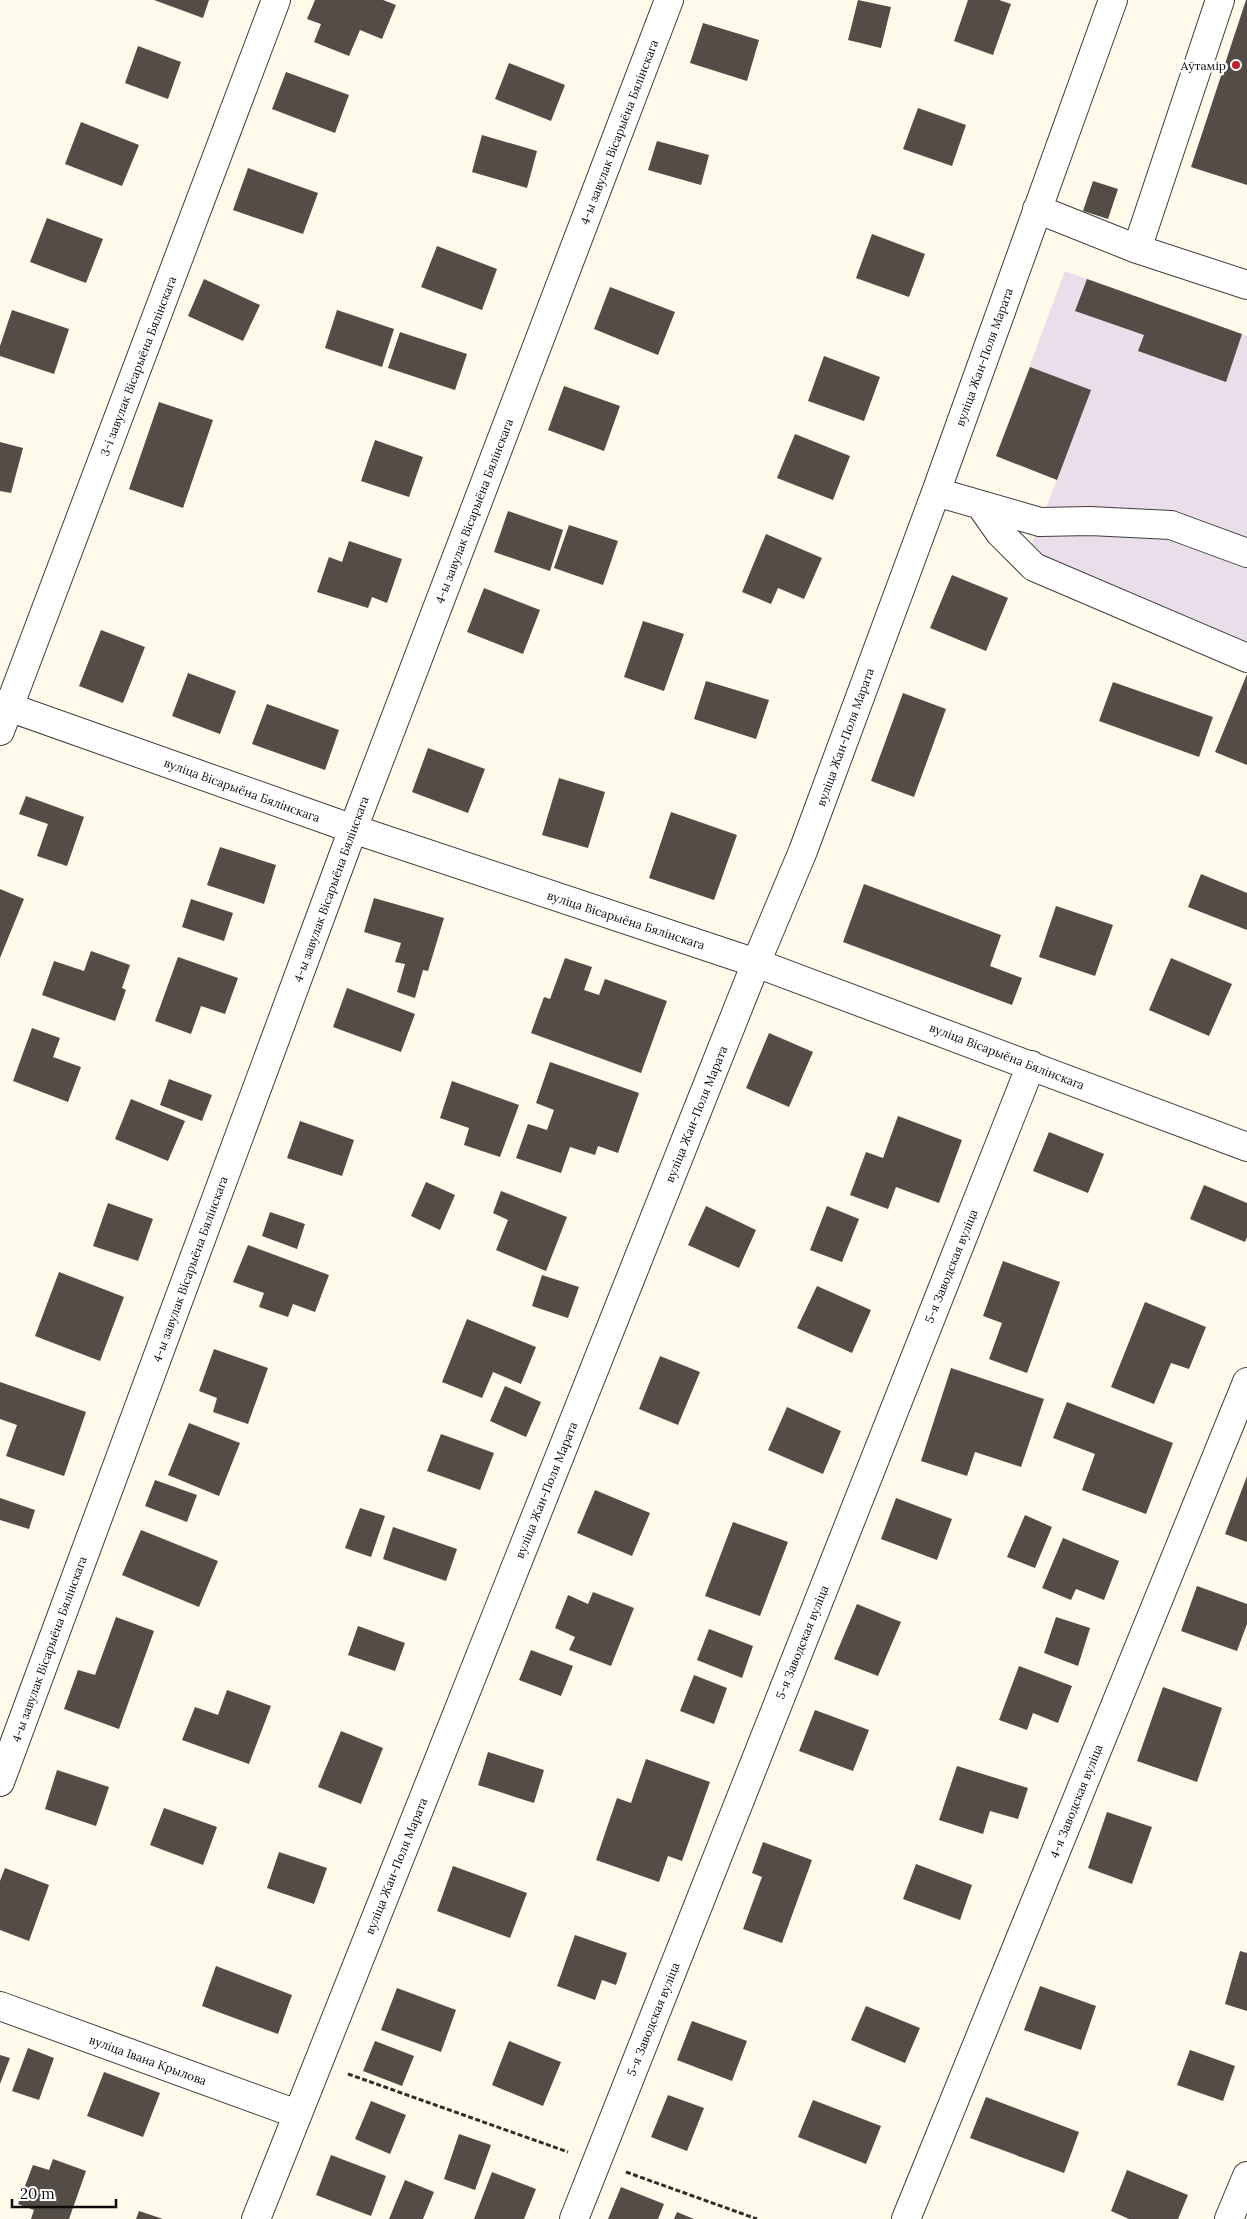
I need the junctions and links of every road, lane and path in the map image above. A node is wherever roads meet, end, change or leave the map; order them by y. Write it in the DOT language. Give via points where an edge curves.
graph roads {
  1 [pos="276,0"];
  2 [pos="670,0"];
  3 [pos="1113,0"];
  4 [pos="1220,0"];
  5 [pos="1037,210"];
  6 [pos="1137,249"];
  7 [pos="1247,285"];
  8 [pos="936,492"];
  9 [pos="981,506"];
  10 [pos="1247,554"];
  11 [pos="1247,658"];
  12 [pos="3,714"];
  13 [pos="353,829"];
  14 [pos="756,963"];
  15 [pos="1031,1065"];
  16 [pos="1247,1147"];
  17 [pos="1247,1382"];
  18 [pos="0,1782"];
  19 [pos="0,2006"];
  20 [pos="318,2064"];
  21 [pos="297,2114"];
  22 [pos="596,2162"];
  23 [pos="1247,2176"];
  24 [pos="256,2219"];
  25 [pos="574,2219"];
  26 [pos="757,2219"];
  27 [pos="906,2219"];
  28 [pos="1229,2219"];
  1 -- 12 [label="street, 3-і завулак Вісарыёна Бялінскага"];
  2 -- 13 [label="street, 4-ы завулак Вісарыёна Бялінскага"];
  3 -- 5 [label="street, вуліца Жан-Поля Марата"];
  4 -- 6 [label="street"];
  5 -- 6 [label="street"];
  5 -- 8 [label="street, вуліца Жан-Поля Марата"];
  6 -- 7 [label="street"];
  8 -- 9 [label="street"];
  8 -- 14 [label="street, вуліца Жан-Поля Марата" via="804,851"];
  9 -- 10 [label="street" via="1040,522 1172,525"];
  9 -- 11 [label="street" via="1000,533 1034,567"];
  12 -- 13 [label="street, вуліца Вісарыёна Бялінскага"];
  13 -- 14 [label="street, вуліца Вісарыёна Бялінскага"];
  13 -- 18 [label="street, 4-ы завулак Вісарыёна Бялінскага"];
  14 -- 15 [label="street, вуліца Вісарыёна Бялінскага"];
  14 -- 20 [label="street, вуліца Жан-Поля Марата"];
  15 -- 16 [label="street, вуліца Вісарыёна Бялінскага"];
  15 -- 22 [label="street, 5-я Заводская вуліца"];
  17 -- 27 [label="street, 4-я Заводская вуліца"];
  19 -- 21 [label="street, вуліца Івана Крылова"];
  20 -- 21 [label="street, вуліца Жан-Поля Марата"];
  20 -- 22 [label="path"];
  21 -- 24 [label="street, вуліца Жан-Поля Марата"];
  22 -- 25 [label="street, 5-я Заводская вуліца"];
  22 -- 26 [label="path"];
  23 -- 28 [label="street"];
}
